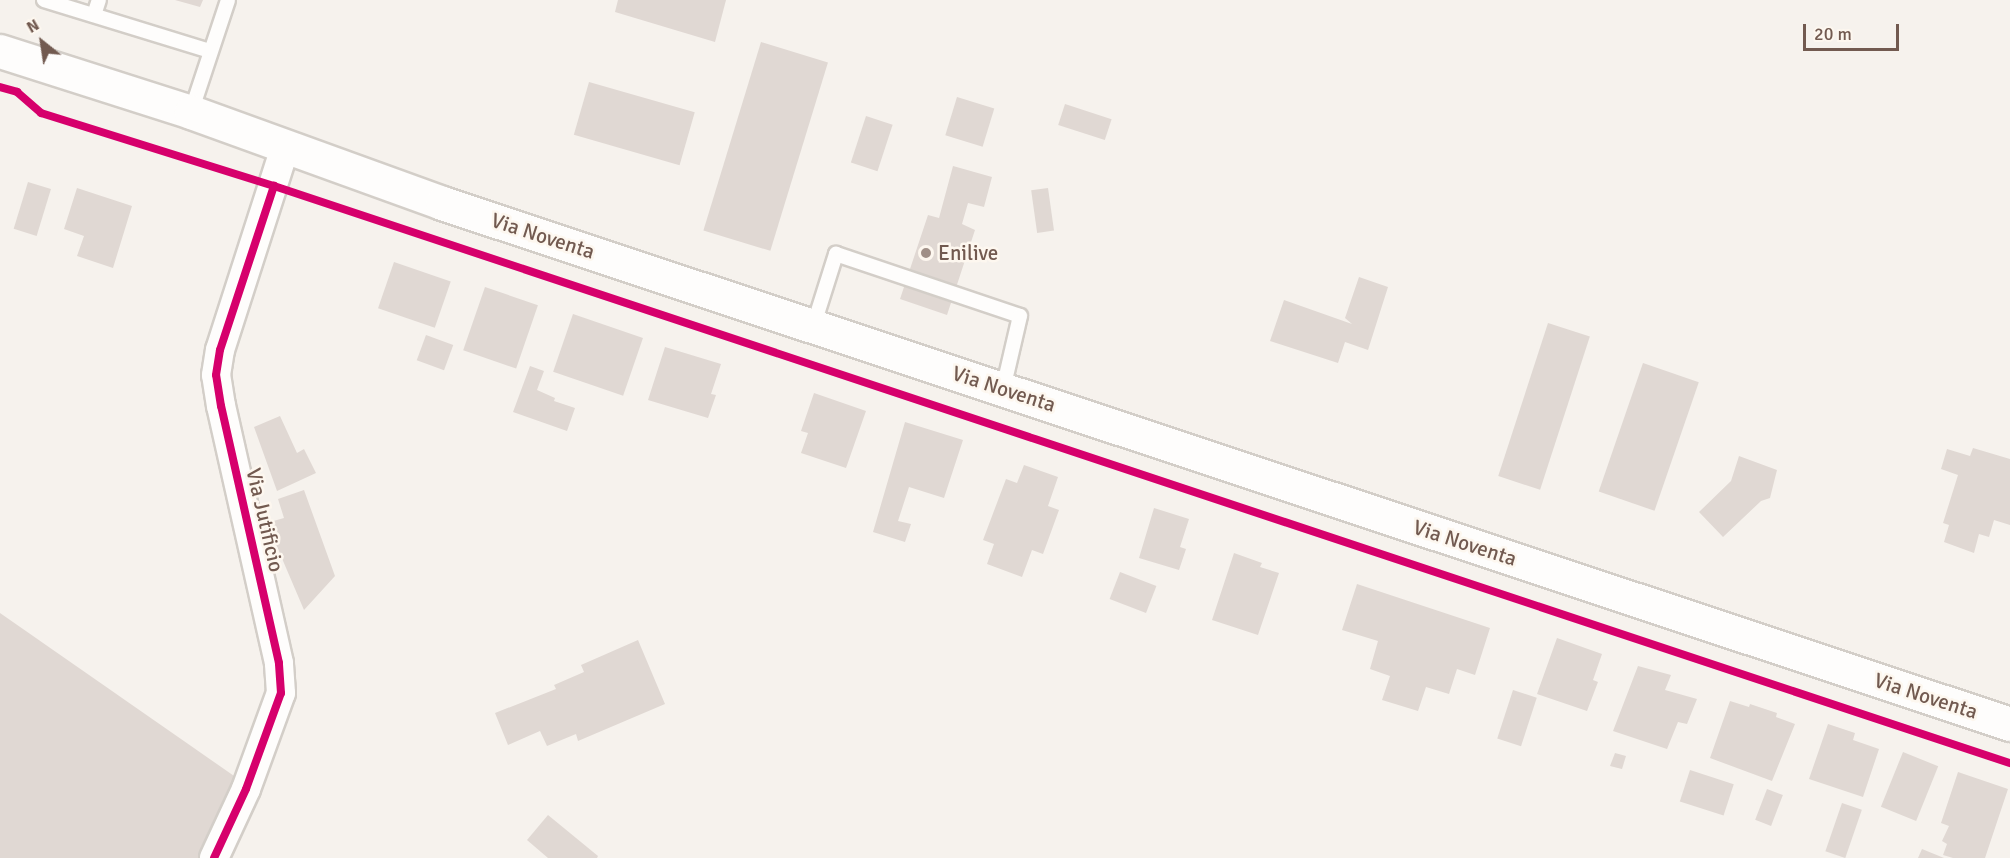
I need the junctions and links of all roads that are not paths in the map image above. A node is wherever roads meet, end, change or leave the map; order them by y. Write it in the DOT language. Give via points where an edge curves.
graph roads {
  1 [pos="44,0"];
  2 [pos="99,0"];
  3 [pos="228,0"];
  4 [pos="94,15"];
  5 [pos="0,51"];
  6 [pos="210,51"];
  7 [pos="191,112"];
  8 [pos="285,147"];
  9 [pos="813,327"];
  10 [pos="1003,388"];
  11 [pos="2010,724"];
  12 [pos="214,858"];
  1 -- 4 [label="lane"];
  2 -- 4 [label="lane"];
  3 -- 6 [label="lane"];
  4 -- 6 [label="lane"];
  5 -- 7 [label="main road, Via Noventa"];
  6 -- 7 [label="lane"];
  7 -- 8 [label="main road, Via Noventa"];
  8 -- 9 [label="main road, Via Noventa"];
  8 -- 12 [label="street, Via Jutificio" via="220,350 216,375 279,663 281,693 246,789"];
  9 -- 10 [label="main road, Via Noventa"];
  9 -- 10 [label="lane" via="836,254 1020,315"];
  10 -- 11 [label="main road, Via Noventa"];
}
